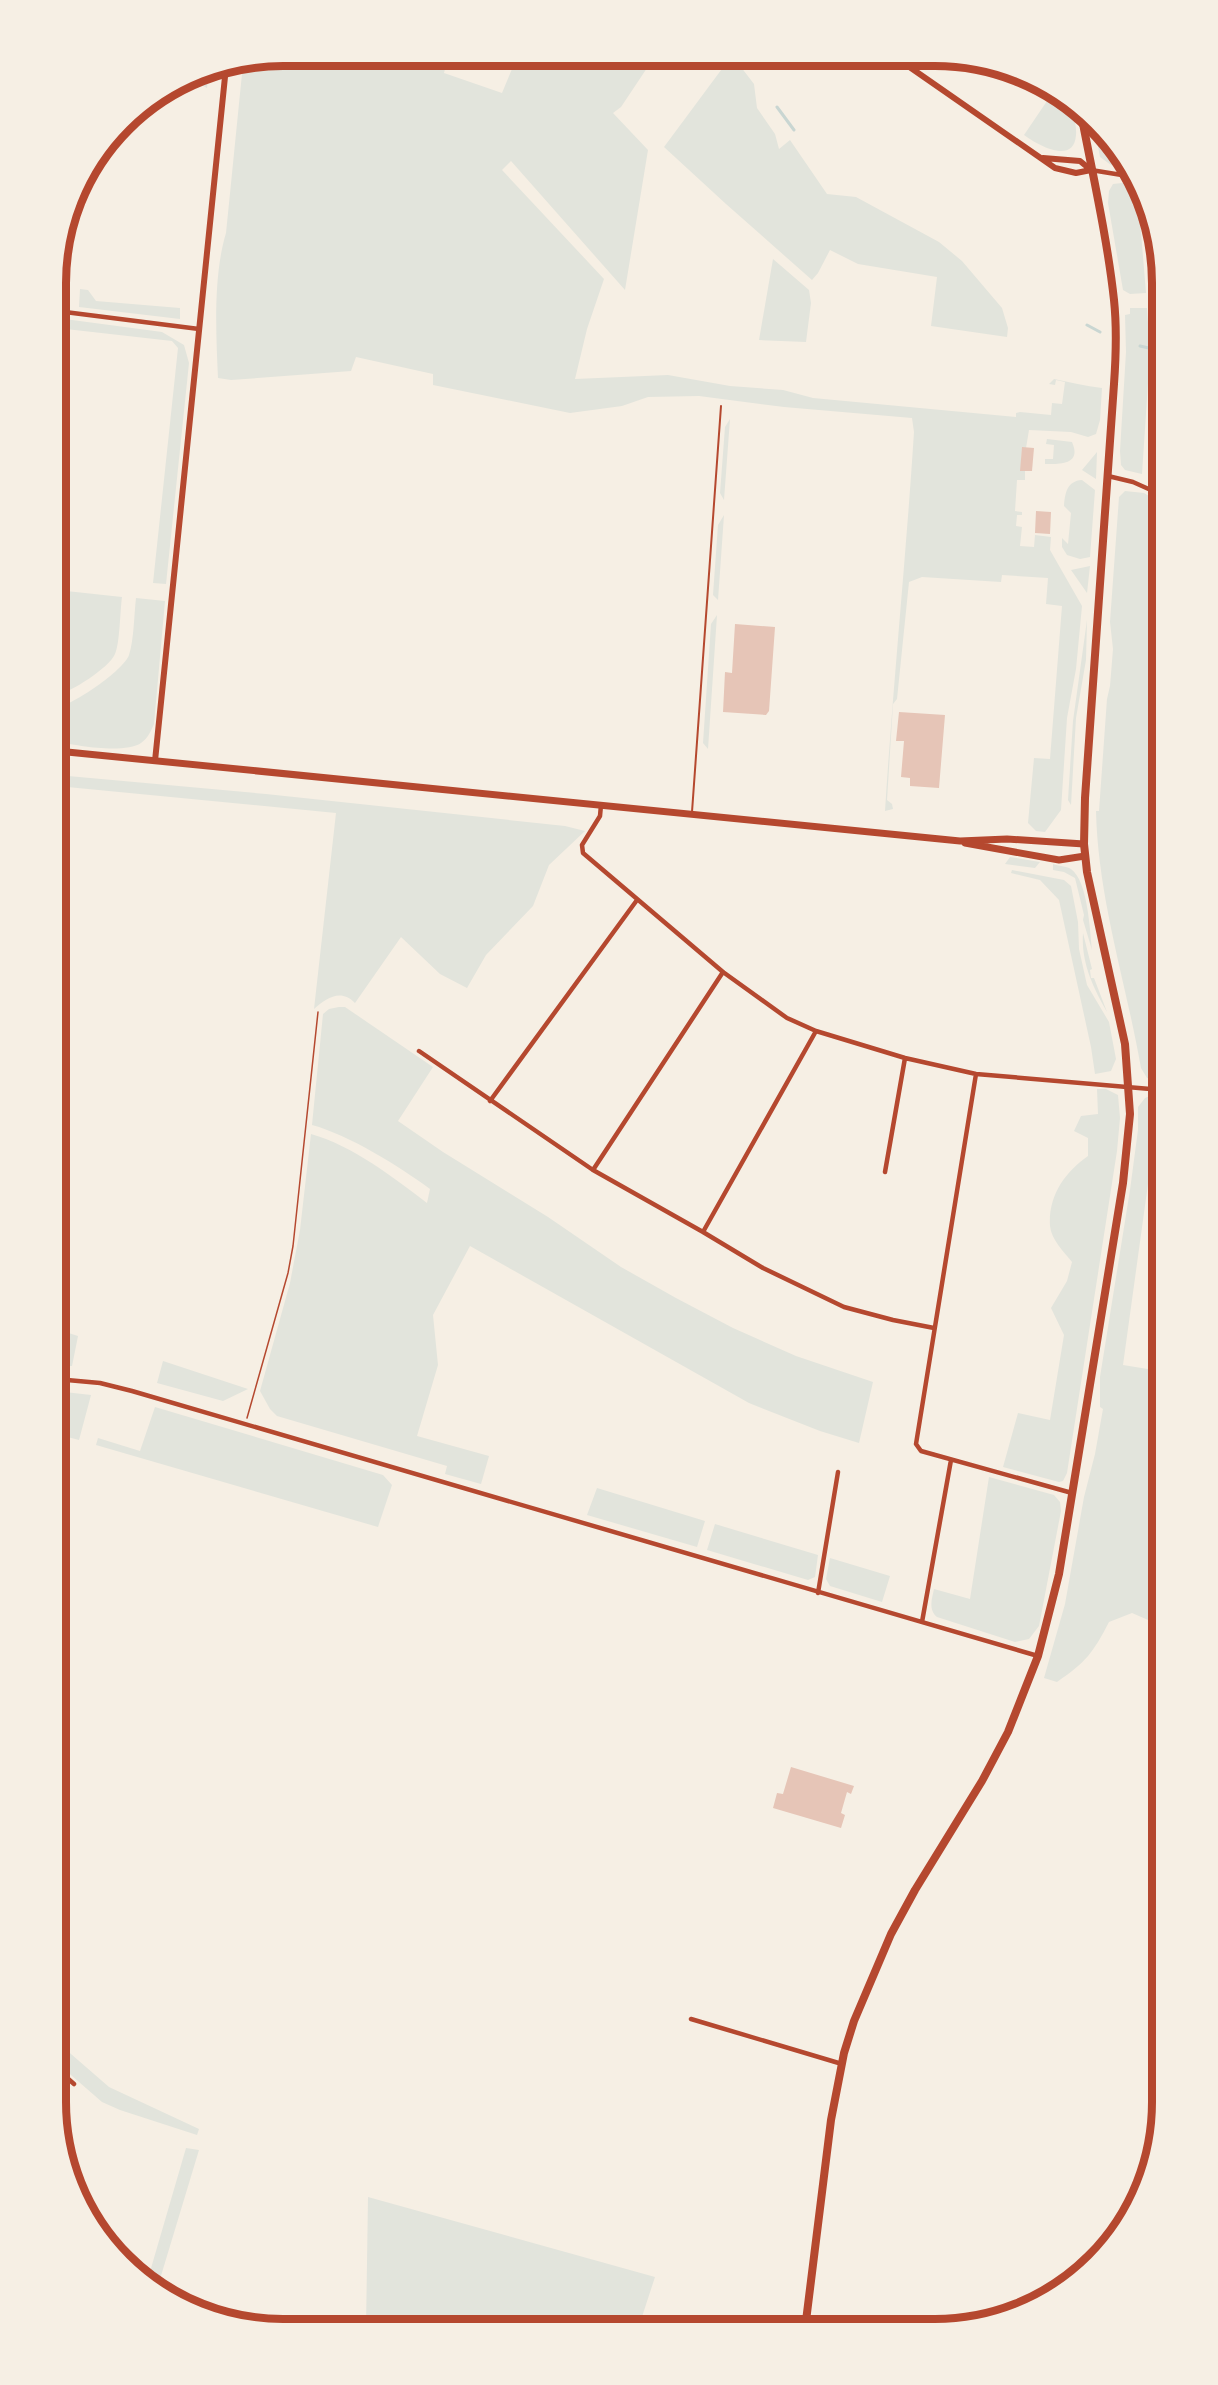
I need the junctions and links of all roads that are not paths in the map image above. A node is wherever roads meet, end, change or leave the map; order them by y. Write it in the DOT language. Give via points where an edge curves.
graph roads {
  1 [pos="908,66"];
  2 [pos="225,74"];
  3 [pos="1083,125"];
  4 [pos="1043,158"];
  5 [pos="1091,170"];
  6 [pos="1123,175"];
  7 [pos="66,312"];
  8 [pos="199,329"];
  9 [pos="721,406"];
  10 [pos="1108,477"];
  11 [pos="1152,491"];
  12 [pos="66,751"];
  13 [pos="155,761"];
  14 [pos="601,805"];
  15 [pos="692,815"];
  16 [pos="960,841"];
  17 [pos="1084,844"];
  18 [pos="1085,856"];
  19 [pos="638,900"];
  20 [pos="723,972"];
  21 [pos="816,1031"];
  22 [pos="419,1052"];
  23 [pos="905,1058"];
  24 [pos="976,1074"];
  25 [pos="1129,1086"];
  26 [pos="1152,1089"];
  27 [pos="490,1101"];
  28 [pos="593,1170"];
  29 [pos="885,1172"];
  30 [pos="703,1232"];
  31 [pos="934,1328"];
  32 [pos="66,1380"];
  33 [pos="951,1460"];
  34 [pos="837,1472"];
  35 [pos="1072,1493"];
  36 [pos="818,1593"];
  37 [pos="922,1622"];
  38 [pos="1038,1656"];
  39 [pos="690,2019"];
  40 [pos="842,2064"];
  41 [pos="66,2077"];
  42 [pos="74,2084"];
  43 [pos="806,2319"];
  1 -- 4 [label="street"];
  2 -- 8 [label="street"];
  3 -- 5 [label="main road"];
  4 -- 5 [label="street" via="1080,161"];
  4 -- 5 [label="street" via="1055,168 1076,173"];
  5 -- 6 [label="street"];
  5 -- 10 [label="main road" via="1115,313"];
  7 -- 8 [label="street"];
  8 -- 13 [label="street"];
  9 -- 15 [label="lane"];
  10 -- 11 [label="street"];
  10 -- 17 [label="main road"];
  12 -- 13 [label="main road"];
  13 -- 14 [label="main road"];
  14 -- 15 [label="main road"];
  14 -- 19 [label="street" via="600,816 582,845 584,853"];
  15 -- 16 [label="main road"];
  16 -- 17 [label="main road" via="1007,839"];
  16 -- 18 [label="main road" via="1059,860"];
  17 -- 18 [label="main road"];
  18 -- 25 [label="main road" via="1125,1044"];
  19 -- 20 [label="street"];
  19 -- 27 [label="street"];
  20 -- 21 [label="street" via="787,1018"];
  20 -- 28 [label="street"];
  21 -- 23 [label="street"];
  21 -- 30 [label="street"];
  22 -- 27 [label="street"];
  23 -- 24 [label="street"];
  23 -- 29 [label="street"];
  24 -- 25 [label="street"];
  24 -- 31 [label="street"];
  25 -- 26 [label="street"];
  25 -- 35 [label="main road" via="1123,1183"];
  27 -- 28 [label="street"];
  28 -- 30 [label="street"];
  30 -- 31 [label="street" via="763,1269 844,1307"];
  31 -- 33 [label="street" via="916,1444 921,1451"];
  32 -- 36 [label="street" via="106,1384"];
  33 -- 35 [label="street"];
  33 -- 37 [label="street"];
  34 -- 36 [label="street"];
  35 -- 38 [label="main road" via="1059,1574"];
  36 -- 37 [label="street"];
  37 -- 38 [label="street"];
  38 -- 40 [label="main road" via="1000,1748 891,1934 862,1999"];
  39 -- 40 [label="street"];
  40 -- 43 [label="main road" via="831,2120"];
  41 -- 42 [label="street"];
}
